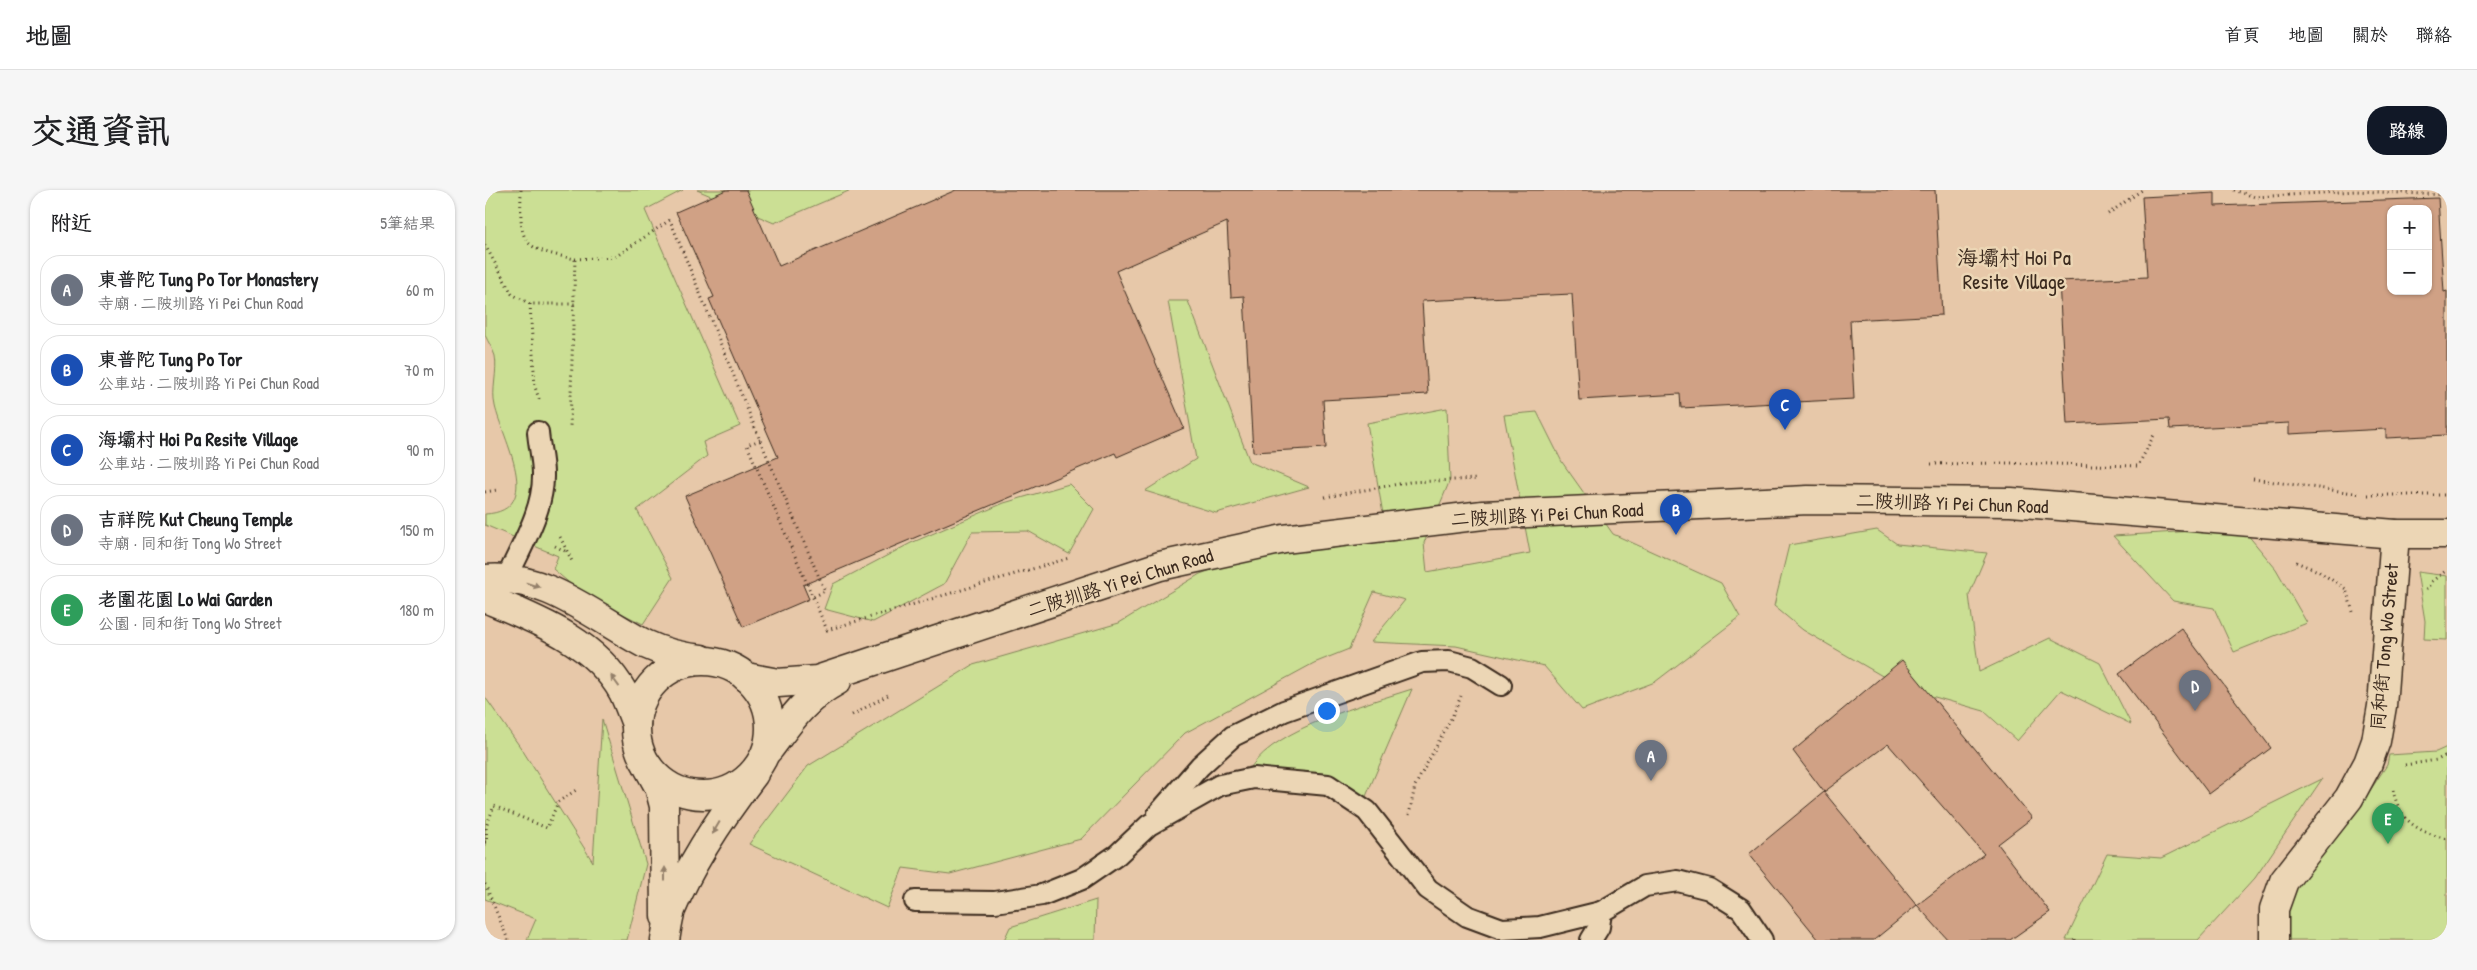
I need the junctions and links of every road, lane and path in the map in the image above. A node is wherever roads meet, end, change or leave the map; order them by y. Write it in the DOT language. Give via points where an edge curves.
graph roads {
  1 [pos="521,190"];
  2 [pos="2142,190"];
  3 [pos="2234,190"];
  4 [pos="2447,195"];
  5 [pos="2108,214"];
  6 [pos="485,245"];
  7 [pos="575,259"];
  8 [pos="531,304"];
  9 [pos="575,304"];
  10 [pos="541,406"];
  11 [pos="538,432"];
  12 [pos="569,432"];
  13 [pos="760,440"];
  14 [pos="2253,480"];
  15 [pos="497,490"];
  16 [pos="485,492"];
  17 [pos="2447,495"];
  18 [pos="559,534"];
  19 [pos="2395,534"];
  20 [pos="2447,534"];
  21 [pos="2289,559"];
  22 [pos="575,568"];
  23 [pos="495,580"];
  24 [pos="813,597"];
  25 [pos="485,598"];
  26 [pos="2355,618"];
  27 [pos="827,630"];
  28 [pos="707,660"];
  29 [pos="875,660"];
  30 [pos="1472,667"];
  31 [pos="746,677"];
  32 [pos="1501,685"];
  33 [pos="891,693"];
  34 [pos="844,720"];
  35 [pos="636,724"];
  36 [pos="767,750"];
  37 [pos="2447,757"];
  38 [pos="2395,765"];
  39 [pos="649,767"];
  40 [pos="754,774"];
  41 [pos="2392,788"];
  42 [pos="576,790"];
  43 [pos="1149,825"];
  44 [pos="2447,839"];
  45 [pos="485,842"];
  46 [pos="1402,854"];
  47 [pos="485,884"];
  48 [pos="915,901"];
  49 [pos="1601,912"];
  50 [pos="508,940"];
  51 [pos="665,940"];
  52 [pos="1591,940"];
  53 [pos="1762,940"];
  54 [pos="2274,940"];
  1 -- 7 [label="path" via="523,237 531,247 545,253"];
  2 -- 5 [label="path"];
  3 -- 4 [label="path" via="2255,197 2355,191"];
  6 -- 8 [label="path" via="512,294"];
  7 -- 9 [label="path"];
  7 -- 13 [label="path" via="615,257 670,220"];
  8 -- 9 [label="path"];
  8 -- 10 [label="path" via="535,387"];
  9 -- 12 [label="path"];
  11 -- 23 [label="lane" via="543,474 535,515"];
  13 -- 24 [label="path" via="825,591"];
  13 -- 24 [label="path" via="747,445"];
  14 -- 17 [label="path" via="2367,495"];
  15 -- 16 [label="path"];
  18 -- 22 [label="path"];
  19 -- 20 [label="street, 二陂圳路 Yi Pei Chun Road"];
  19 -- 29 [label="street, 二陂圳路 Yi Pei Chun Road" via="2011,502 1808,500 1483,515 1294,538 1160,566"];
  19 -- 54 [label="street, 同和街 Tong Wo Street" via="2382,706 2376,741 2349,798 2284,881 2274,909"];
  21 -- 26 [label="path" via="2318,571 2346,589"];
  23 -- 28 [label="street, one-way" via="529,584 559,594 647,644 671,653"];
  24 -- 27 [label="path"];
  35 -- 25 [label="street, one-way" via="618,685 602,665 543,622"];
  28 -- 31 [label="street" via="722,663"];
  28 -- 35 [label="street" via="677,666 653,683 638,709"];
  29 -- 31 [label="street, 二陂圳路 Yi Pei Chun Road" via="803,682 778,684"];
  29 -- 36 [label="street, 二陂圳路 Yi Pei Chun Road" via="821,689 790,719"];
  30 -- 32 [label="lane"];
  30 -- 43 [label="lane" via="1449,661 1422,662 1283,711 1233,736 1200,766"];
  30 -- 46 [label="path" via="1455,713 1415,786"];
  31 -- 36 [label="street" via="760,691 768,710 771,732"];
  33 -- 34 [label="path"];
  35 -- 39 [label="street" via="641,754"];
  36 -- 40 [label="street"];
  37 -- 38 [label="path" via="2412,765"];
  39 -- 40 [label="street" via="669,786 699,795 729,790"];
  51 -- 39 [label="street, one-way" via="664,806"];
  40 -- 51 [label="street, one-way" via="718,824 682,888 671,911"];
  41 -- 44 [label="path" via="2405,820 2429,834"];
  42 -- 45 [label="path" via="558,802 547,828 494,806 486,827"];
  43 -- 46 [label="lane" via="1220,785 1254,778 1328,785 1367,811"];
  43 -- 48 [label="lane" via="1117,855 1082,879 1042,895 995,902"];
  46 -- 49 [label="lane" via="1428,889 1467,916 1502,930 1540,927"];
  47 -- 50 [label="path"];
  49 -- 52 [label="lane" via="1599,927"];
  49 -- 53 [label="lane" via="1645,886 1677,881 1709,889 1741,909"];
}
